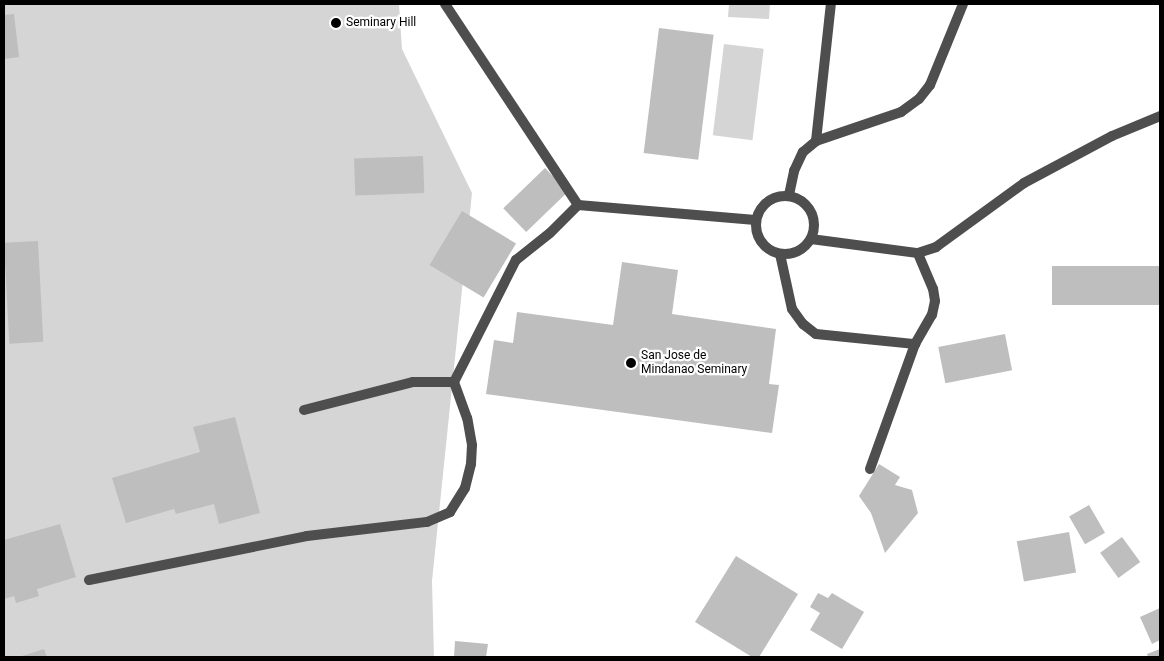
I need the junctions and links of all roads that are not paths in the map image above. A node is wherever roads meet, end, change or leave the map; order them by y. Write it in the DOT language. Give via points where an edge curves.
graph roads {
  1 [pos="445,4"];
  2 [pos="831,4"];
  3 [pos="963,4"];
  4 [pos="1160,116"];
  5 [pos="816,141"];
  6 [pos="789,196"];
  7 [pos="578,205"];
  8 [pos="755,220"];
  9 [pos="811,239"];
  10 [pos="918,253"];
  11 [pos="780,254"];
  12 [pos="915,344"];
  13 [pos="454,382"];
  14 [pos="304,410"];
  15 [pos="870,469"];
  16 [pos="89,580"];
  1 -- 7 [label="street"];
  2 -- 5 [label="street"];
  3 -- 5 [label="street" via="930,85 919,99 902,112"];
  4 -- 10 [label="street" via="1112,136 1024,183 936,247"];
  5 -- 6 [label="street" via="803,152 794,171"];
  6 -- 8 [label="street" via="767,201"];
  6 -- 9 [label="street" via="800,199 809,207 814,218"];
  7 -- 8 [label="street"];
  7 -- 13 [label="street" via="516,260"];
  8 -- 11 [label="street" via="761,243"];
  9 -- 10 [label="street"];
  9 -- 11 [label="street" via="798,251"];
  10 -- 12 [label="street" via="929,275 935,300 932,315"];
  11 -- 12 [label="street" via="792,309 816,334"];
  12 -- 15 [label="street"];
  13 -- 14 [label="street" via="414,382"];
  13 -- 16 [label="street" via="468,418 472,446 465,488 450,512 428,522 307,536"];
}
